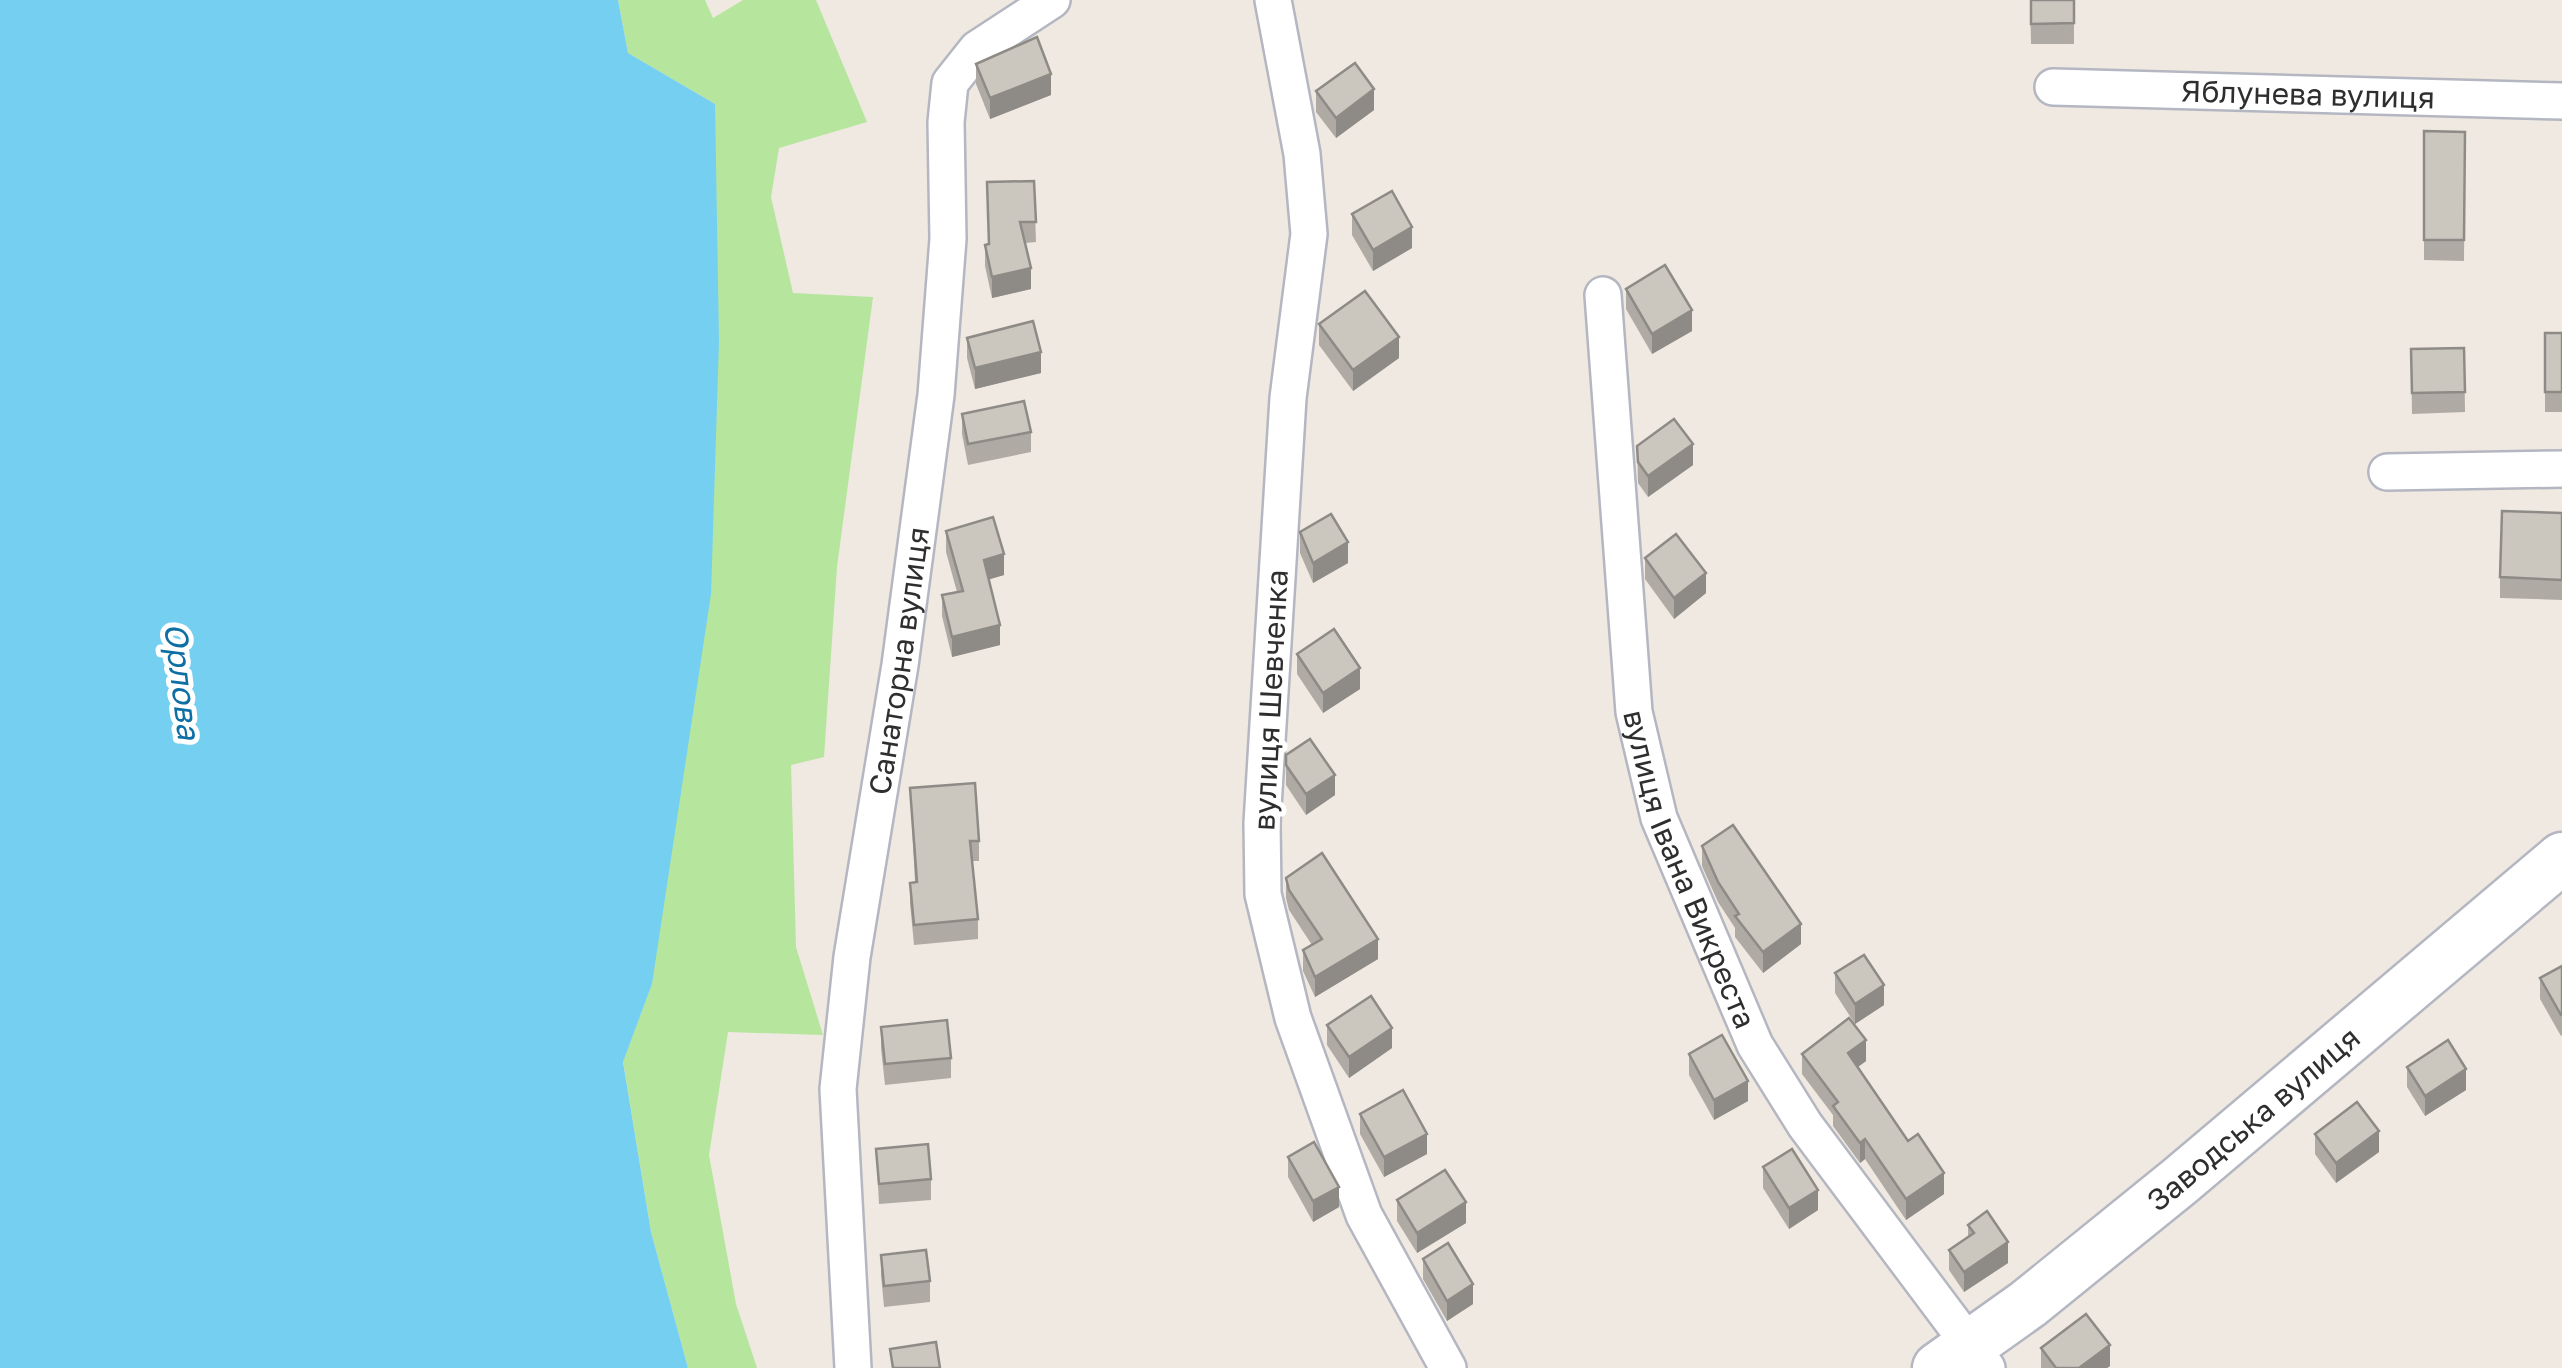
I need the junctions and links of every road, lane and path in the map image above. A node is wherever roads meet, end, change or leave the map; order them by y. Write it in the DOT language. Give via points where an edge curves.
graph roads {
  1 [pos="1052,0"];
  2 [pos="1273,0"];
  3 [pos="2053,87"];
  4 [pos="2562,101"];
  5 [pos="1603,295"];
  6 [pos="2562,470"];
  7 [pos="2387,472"];
  8 [pos="2562,858"];
  9 [pos="1965,1360"];
  10 [pos="853,1368"];
  11 [pos="1448,1368"];
  1 -- 10 [label="street, Санаторна вулиця" via="977,49 950,83 948,239 936,394 838,1089"];
  2 -- 11 [label="street, вулиця Шевченка" via="1302,154 1309,234 1288,398 1263,894 1294,1018 1364,1215"];
  3 -- 4 [label="street, Яблунева вулиця"];
  5 -- 9 [label="street, вулиця Івана Викреста" via="1634,712 1660,818 1756,1045"];
  6 -- 7 [label="street"];
  8 -- 9 [label="street, Заводська вулиця"];
}
